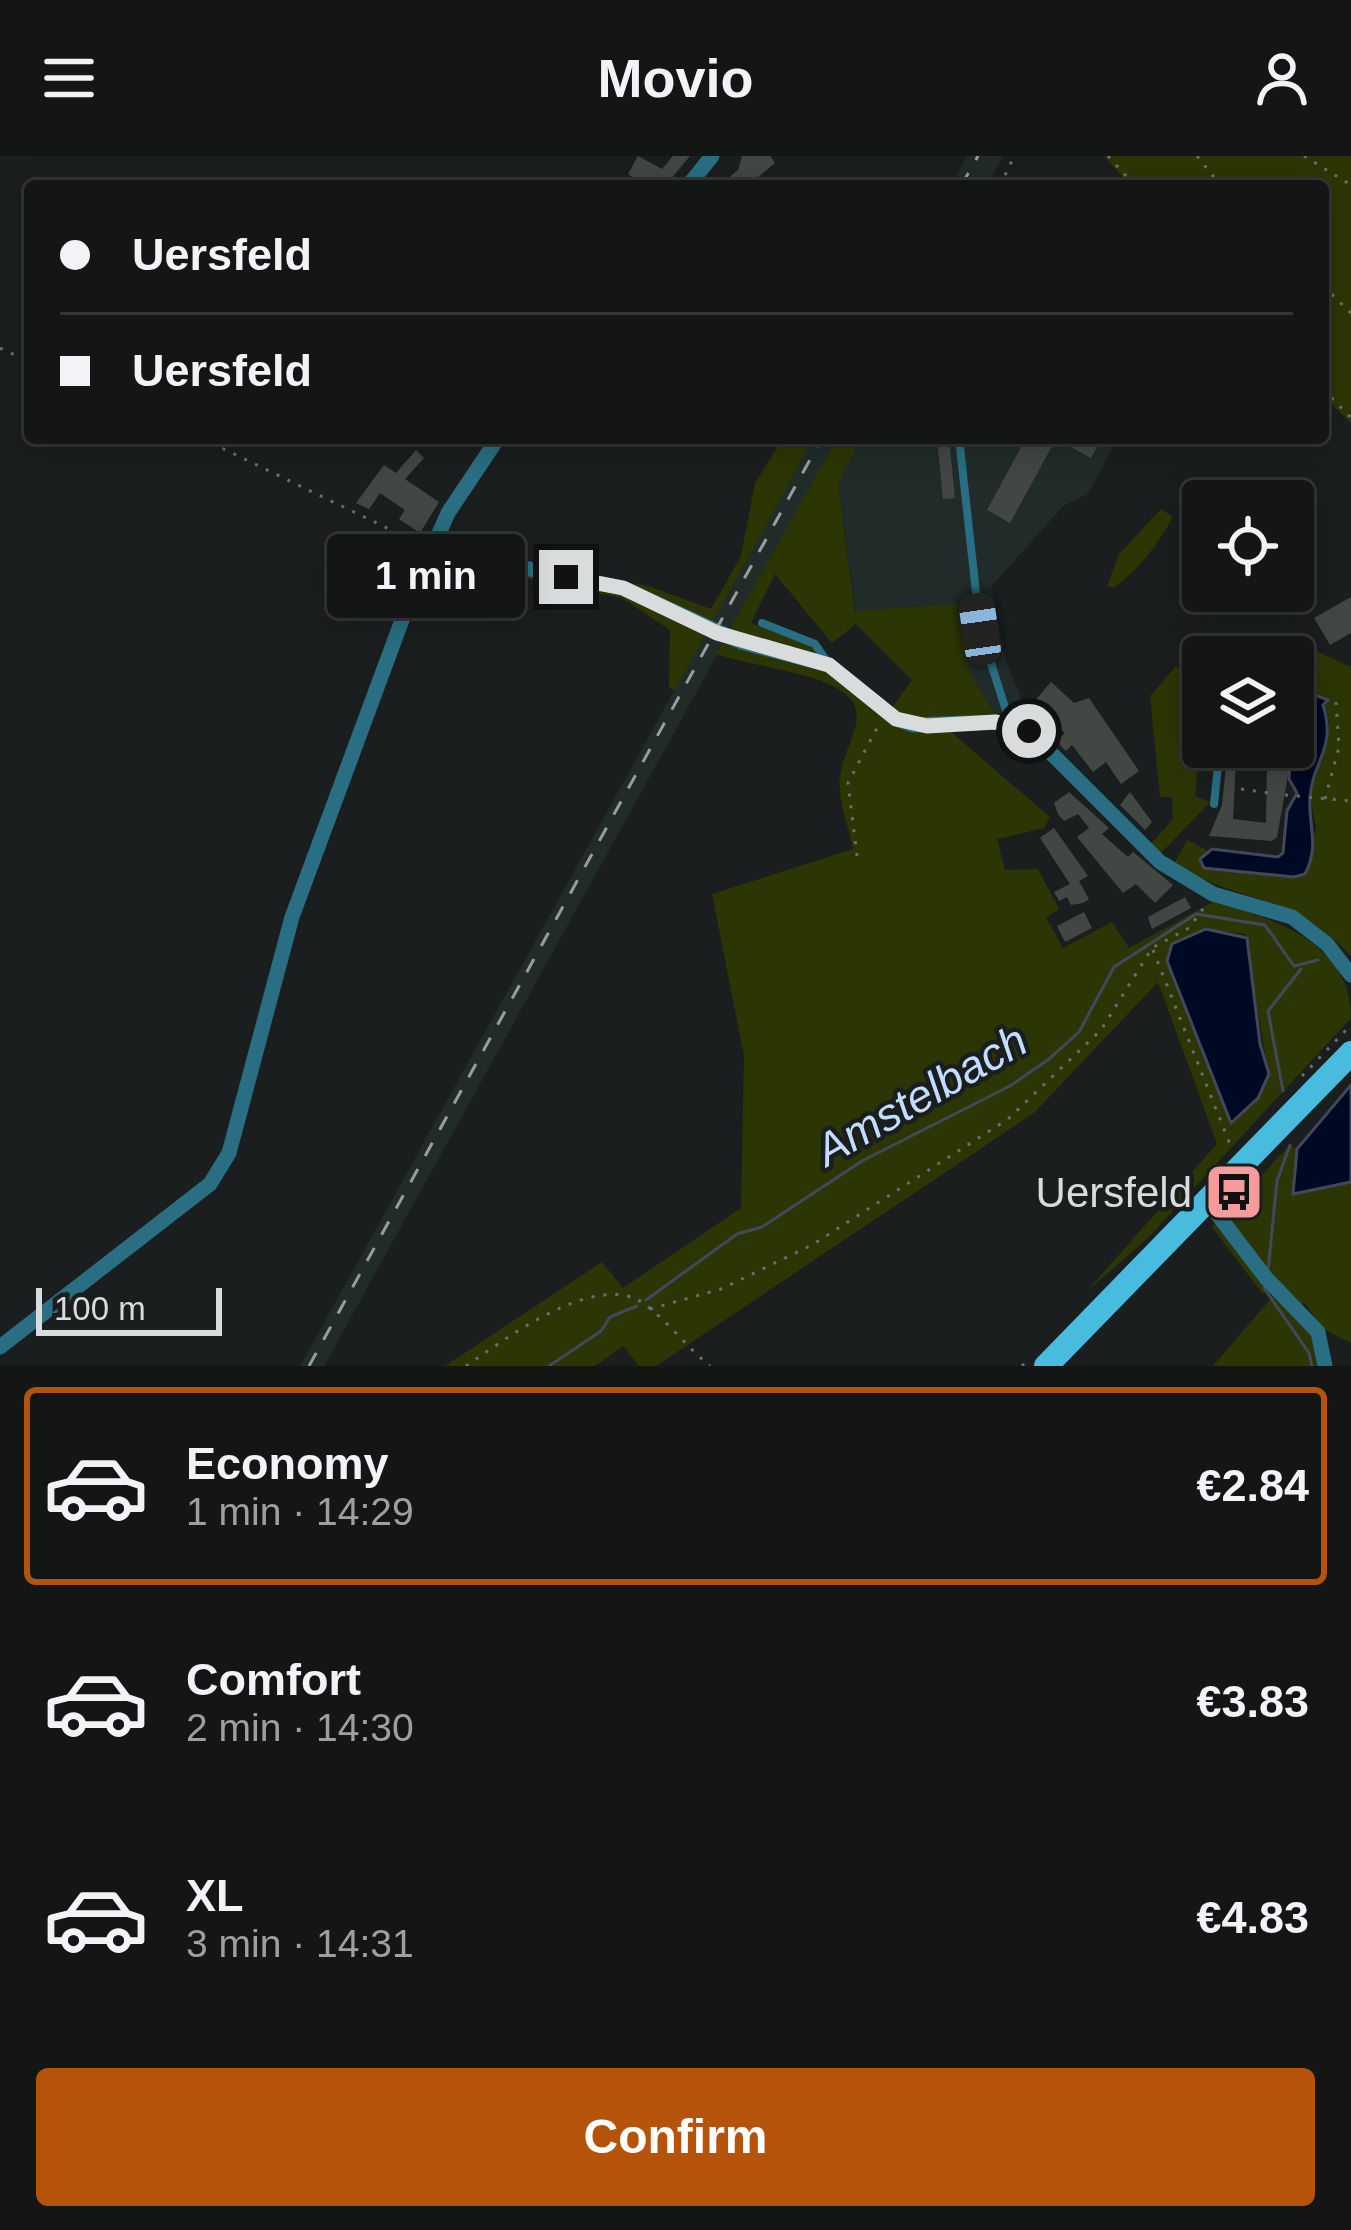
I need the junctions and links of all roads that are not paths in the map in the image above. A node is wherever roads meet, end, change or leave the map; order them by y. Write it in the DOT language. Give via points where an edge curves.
graph roads {
  1 [pos="712,156"];
  2 [pos="693,180"];
  3 [pos="494,444"];
  4 [pos="960,444"];
  5 [pos="431,549"];
  6 [pos="762,623"];
  7 [pos="829,665"];
  8 [pos="1010,723"];
  9 [pos="1218,768"];
  10 [pos="1214,804"];
  11 [pos="1351,975"];
  12 [pos="1351,1053"];
  13 [pos="1208,1202"];
  14 [pos="0,1348"];
  15 [pos="1046,1366"];
  16 [pos="1325,1366"];
  1 -- 2 [label="street"];
  3 -- 5 [label="street"];
  4 -- 8 [label="lane" via="980,629"];
  5 -- 7 [label="street" via="623,588 729,637"];
  5 -- 14 [label="street" via="286,934 229,1153 210,1184"];
  6 -- 7 [label="lane" via="815,644"];
  7 -- 8 [label="street" via="886,712 927,726"];
  8 -- 11 [label="street" via="1050,748 1160,862 1213,894 1292,916"];
  9 -- 10 [label="lane"];
  12 -- 13 [label="main road"];
  13 -- 15 [label="main road"];
  13 -- 16 [label="street" via="1318,1332"];
}
